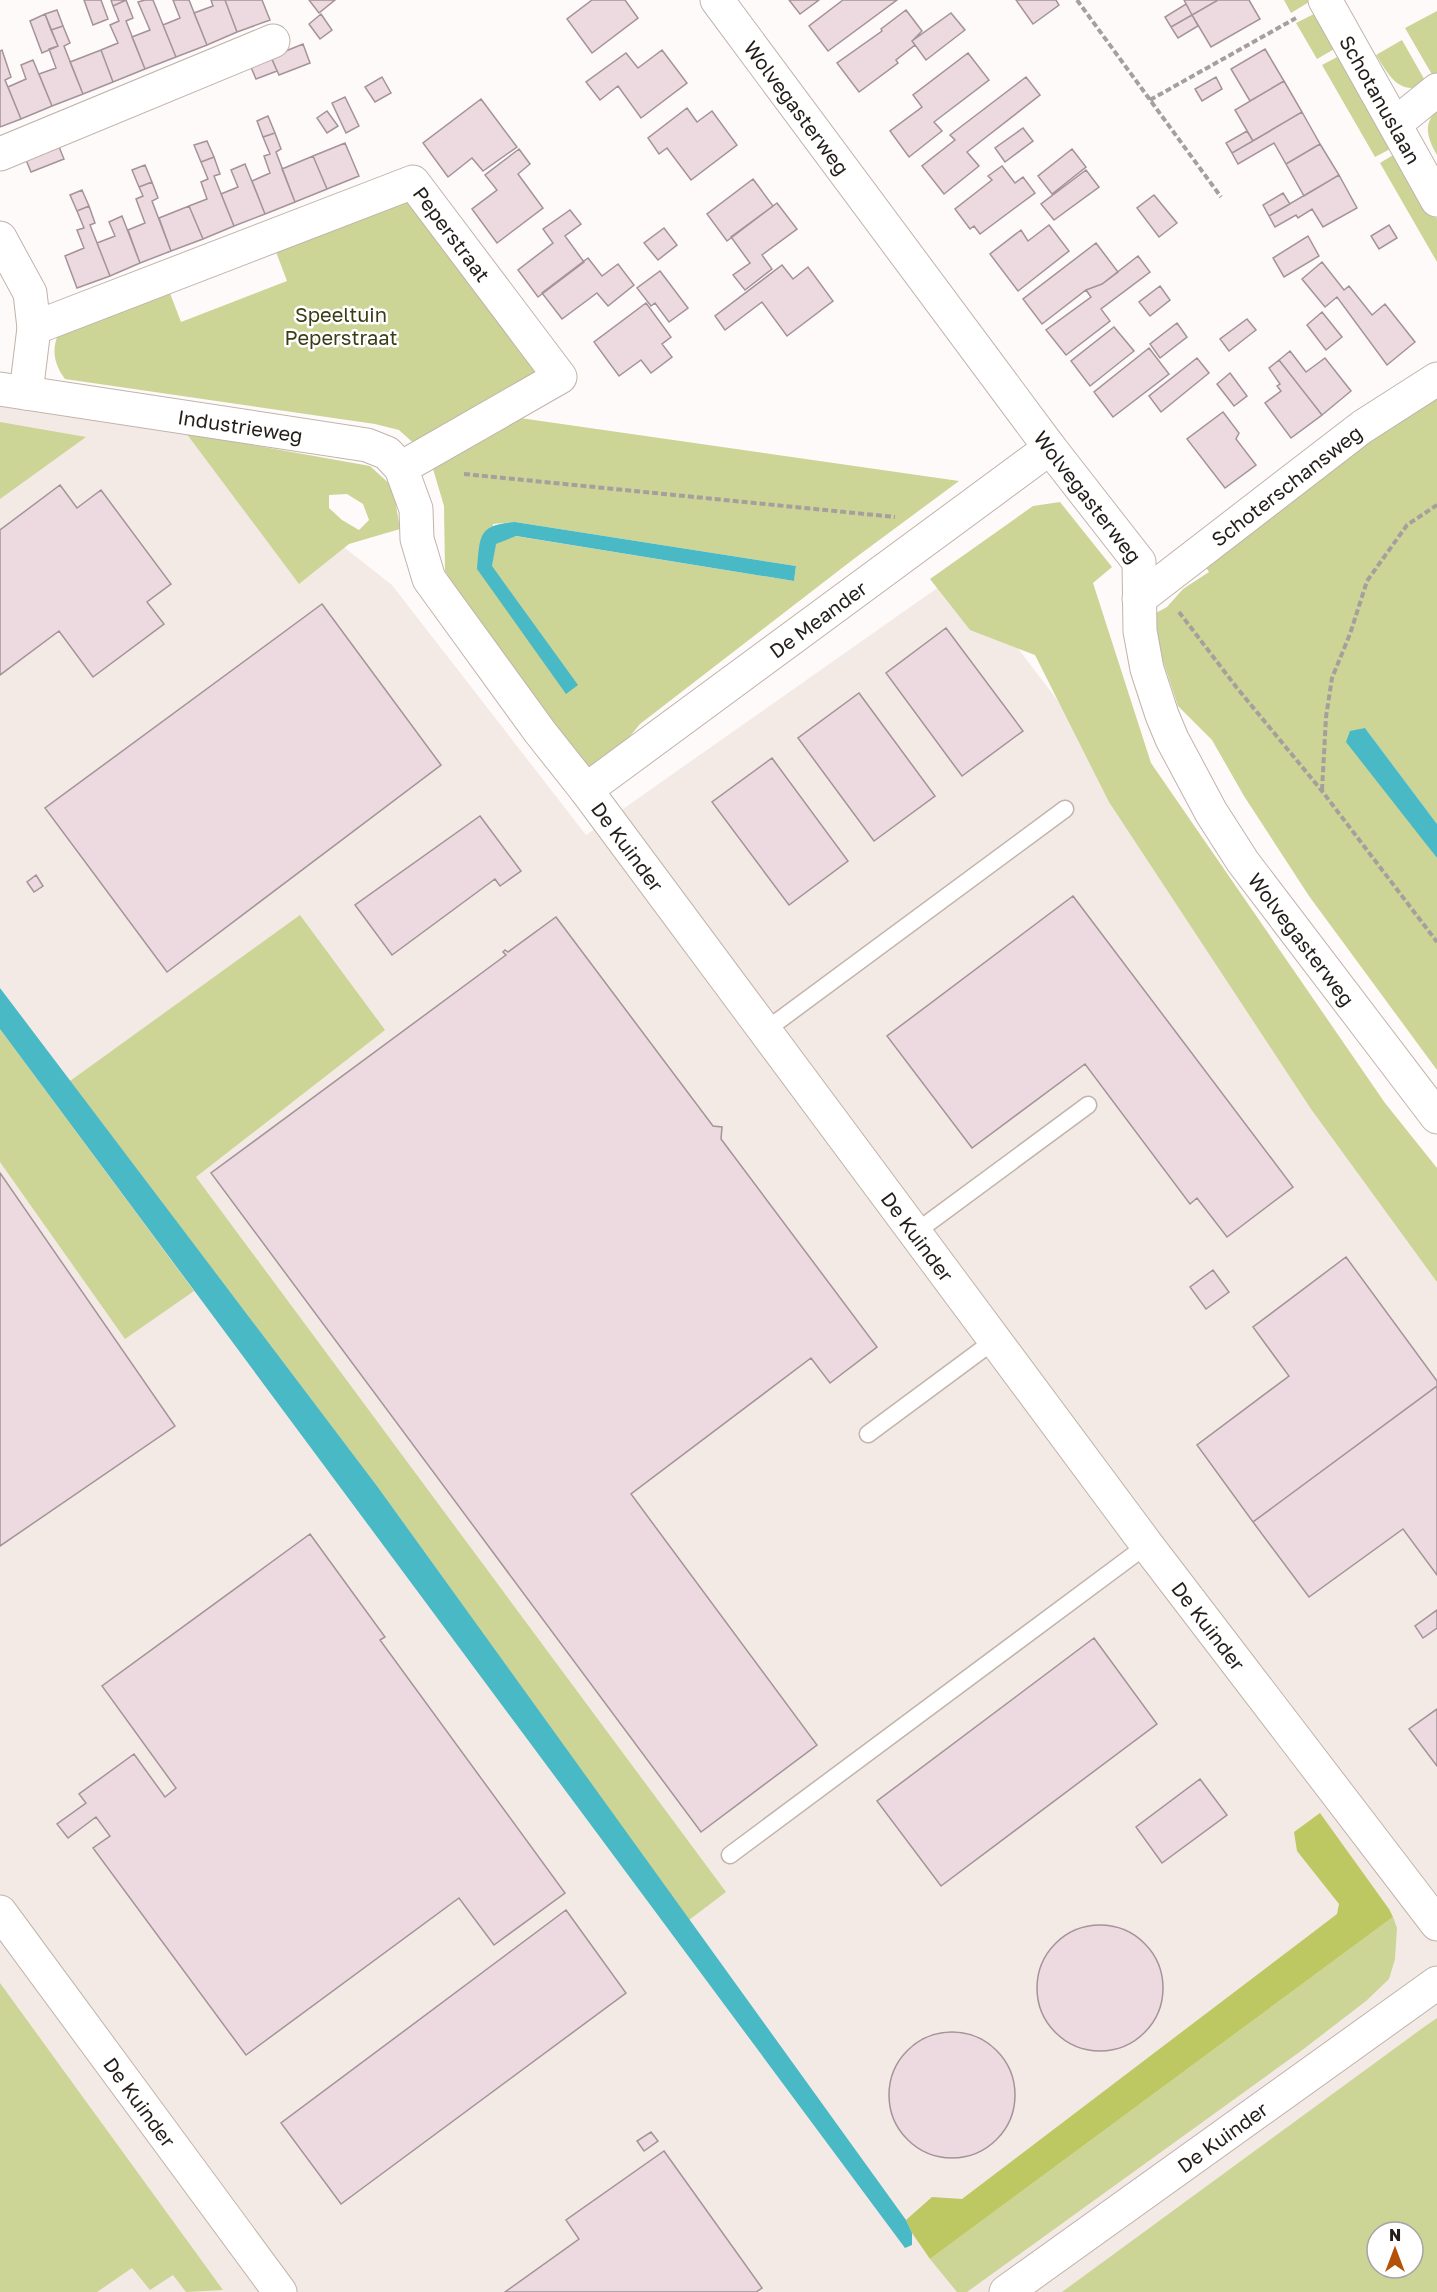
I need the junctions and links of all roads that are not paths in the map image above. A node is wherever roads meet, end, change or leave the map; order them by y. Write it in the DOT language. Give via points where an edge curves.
graph roads {
  1 [pos="717,0"];
  2 [pos="1326,1"];
  3 [pos="273,41"];
  4 [pos="1437,90"];
  5 [pos="1395,124"];
  6 [pos="0,154"];
  7 [pos="1437,200"];
  8 [pos="0,238"];
  9 [pos="34,328"];
  10 [pos="1437,379"];
  11 [pos="13,391"];
  12 [pos="1050,448"];
  13 [pos="401,468"];
  14 [pos="1149,592"];
  15 [pos="586,790"];
  16 [pos="1065,809"];
  17 [pos="766,1030"];
  18 [pos="1088,1105"];
  19 [pos="1437,1117"];
  20 [pos="915,1233"];
  21 [pos="995,1340"];
  22 [pos="868,1434"];
  23 [pos="1147,1545"];
  24 [pos="730,1855"];
  25 [pos="0,1912"];
  26 [pos="1437,1924"];
  27 [pos="1437,1983"];
  28 [pos="280,2292"];
  29 [pos="1006,2292"];
  1 -- 12 [label="street, Wolvegasterweg"];
  2 -- 5 [label="street, Schotanuslaan"];
  3 -- 6 [label="street"];
  4 -- 5 [label="street"];
  5 -- 7 [label="street, Schotanuslaan"];
  8 -- 9 [label="street" via="30,293"];
  9 -- 11 [label="street"];
  9 -- 13 [label="street, Peperstraat" via="413,182 560,377"];
  10 -- 14 [label="street, Schoterschansweg" via="1362,427"];
  11 -- 13 [label="street, Industrieweg" via="367,445 387,453"];
  12 -- 14 [label="street, Wolvegasterweg" via="1138,562"];
  12 -- 15 [label="street, De Meander"];
  13 -- 15 [label="street, De Kuinder" via="416,509 417,539 429,579"];
  14 -- 19 [label="street, Wolvegasterweg" via="1143,651 1154,691 1172,739 1211,813 1243,862"];
  15 -- 17 [label="street, De Kuinder"];
  16 -- 17 [label="lane"];
  17 -- 20 [label="street, De Kuinder"];
  18 -- 20 [label="lane"];
  20 -- 21 [label="street, De Kuinder"];
  21 -- 22 [label="lane"];
  21 -- 23 [label="street, De Kuinder"];
  23 -- 24 [label="lane"];
  23 -- 26 [label="street, De Kuinder"];
  25 -- 28 [label="street, De Kuinder"];
  27 -- 29 [label="street, De Kuinder"];
}
